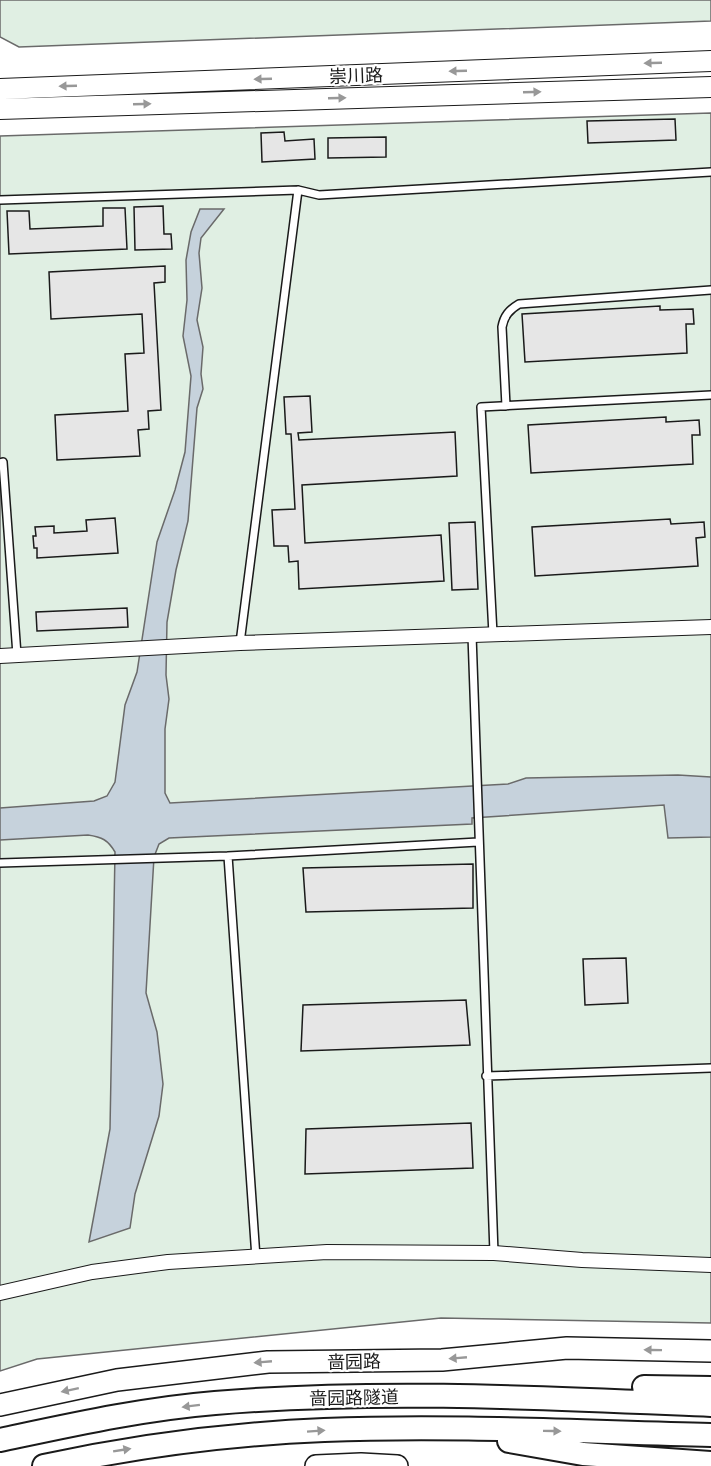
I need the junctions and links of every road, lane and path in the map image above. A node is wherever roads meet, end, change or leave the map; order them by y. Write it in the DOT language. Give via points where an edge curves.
graph roads {
  1 [pos="711,61"];
  2 [pos="711,87"];
  3 [pos="0,89"];
  4 [pos="0,109"];
  5 [pos="711,174"];
  6 [pos="298,190"];
  7 [pos="0,200"];
  8 [pos="711,290"];
  9 [pos="711,395"];
  10 [pos="506,406"];
  11 [pos="0,463"];
  12 [pos="711,627"];
  13 [pos="493,634"];
  14 [pos="472,635"];
  15 [pos="240,643"];
  16 [pos="17,655"];
  17 [pos="0,656"];
  18 [pos="478,842"];
  19 [pos="228,856"];
  20 [pos="0,863"];
  21 [pos="711,1068"];
  22 [pos="486,1076"];
  23 [pos="494,1253"];
  24 [pos="256,1258"];
  25 [pos="711,1265"];
  26 [pos="0,1293"];
  27 [pos="711,1351"];
  28 [pos="711,1388"];
  29 [pos="399,1395"];
  30 [pos="0,1405"];
  31 [pos="711,1405"];
  32 [pos="437,1429"];
  33 [pos="711,1435"];
  34 [pos="0,1440"];
  35 [pos="711,1463"];
  36 [pos="44,1466"];
  37 [pos="316,1466"];
  38 [pos="397,1466"];
  1 -- 3 [label="main road, 崇川路, one-way"];
  4 -- 2 [label="main road, 崇川路, one-way"];
  5 -- 6 [label="lane" via="319,195"];
  6 -- 7 [label="lane"];
  6 -- 15 [label="lane"];
  8 -- 10 [label="lane" via="519,304 503,319"];
  9 -- 10 [label="lane"];
  10 -- 13 [label="lane" via="481,407"];
  11 -- 16 [label="lane" via="3,462"];
  12 -- 13 [label="street"];
  13 -- 14 [label="street"];
  14 -- 15 [label="street"];
  14 -- 18 [label="lane"];
  15 -- 16 [label="street"];
  16 -- 17 [label="street"];
  18 -- 19 [label="lane"];
  18 -- 22 [label="lane"];
  19 -- 20 [label="lane"];
  19 -- 24 [label="lane"];
  21 -- 22 [label="lane"];
  22 -- 23 [label="lane"];
  23 -- 24 [label="street" via="327,1252"];
  23 -- 25 [label="street"];
  24 -- 26 [label="street" via="168,1262 92,1272"];
  27 -- 30 [label="main road, 啬园路, one-way" via="567,1348 441,1360 268,1362 117,1380"];
  28 -- 29 [label="highway" via="571,1385"];
  29 -- 31 [label="highway, 啬园路隧道"];
  29 -- 34 [label="highway, 啬园路隧道, one-way" via="213,1403 115,1416"];
  32 -- 33 [label="highway, 啬园路隧道, one-way"];
  32 -- 35 [label="highway" via="584,1454"];
  36 -- 32 [label="highway, 啬园路隧道, one-way" via="117,1450 220,1437 323,1430"];
  37 -- 38 [label="main road"];
}
